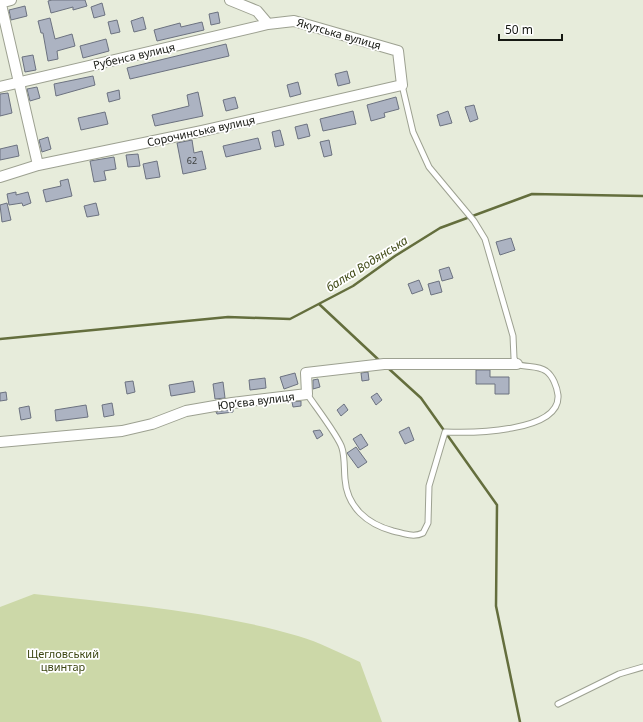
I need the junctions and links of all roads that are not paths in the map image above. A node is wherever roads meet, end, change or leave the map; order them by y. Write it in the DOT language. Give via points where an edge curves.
graph roads {
  1 [pos="230,0"];
  2 [pos="3,1"];
  3 [pos="268,24"];
  4 [pos="19,83"];
  5 [pos="402,85"];
  6 [pos="0,87"];
  7 [pos="38,165"];
  8 [pos="0,177"];
  9 [pos="517,364"];
  10 [pos="307,394"];
  11 [pos="0,442"];
  12 [pos="643,667"];
  13 [pos="558,704"];
  1 -- 3 [label="street" via="257,11"];
  2 -- 4 [label="street"];
  3 -- 4 [label="street, Рубенса вулиця"];
  3 -- 5 [label="street, Якутська вулиця" via="294,21 398,51"];
  4 -- 6 [label="street, Рубенса вулиця"];
  4 -- 7 [label="street"];
  5 -- 7 [label="street, Сорочинська вулиця"];
  5 -- 9 [label="lane" via="412,132 429,167 474,221 485,239 514,336 514,358"];
  7 -- 8 [label="street, Сорочинська вулиця"];
  9 -- 10 [label="street, Юр’єва вулиця" via="384,364 306,373"];
  9 -- 10 [label="lane" via="547,372 557,387 556,407 539,420 515,428 474,433 445,432 429,486 428,523 418,535 373,524 358,511 344,480 342,447"];
  10 -- 11 [label="street, Юр’єва вулиця" via="186,411 152,424 122,430"];
  12 -- 13 [label="lane" via="619,674"];
}
